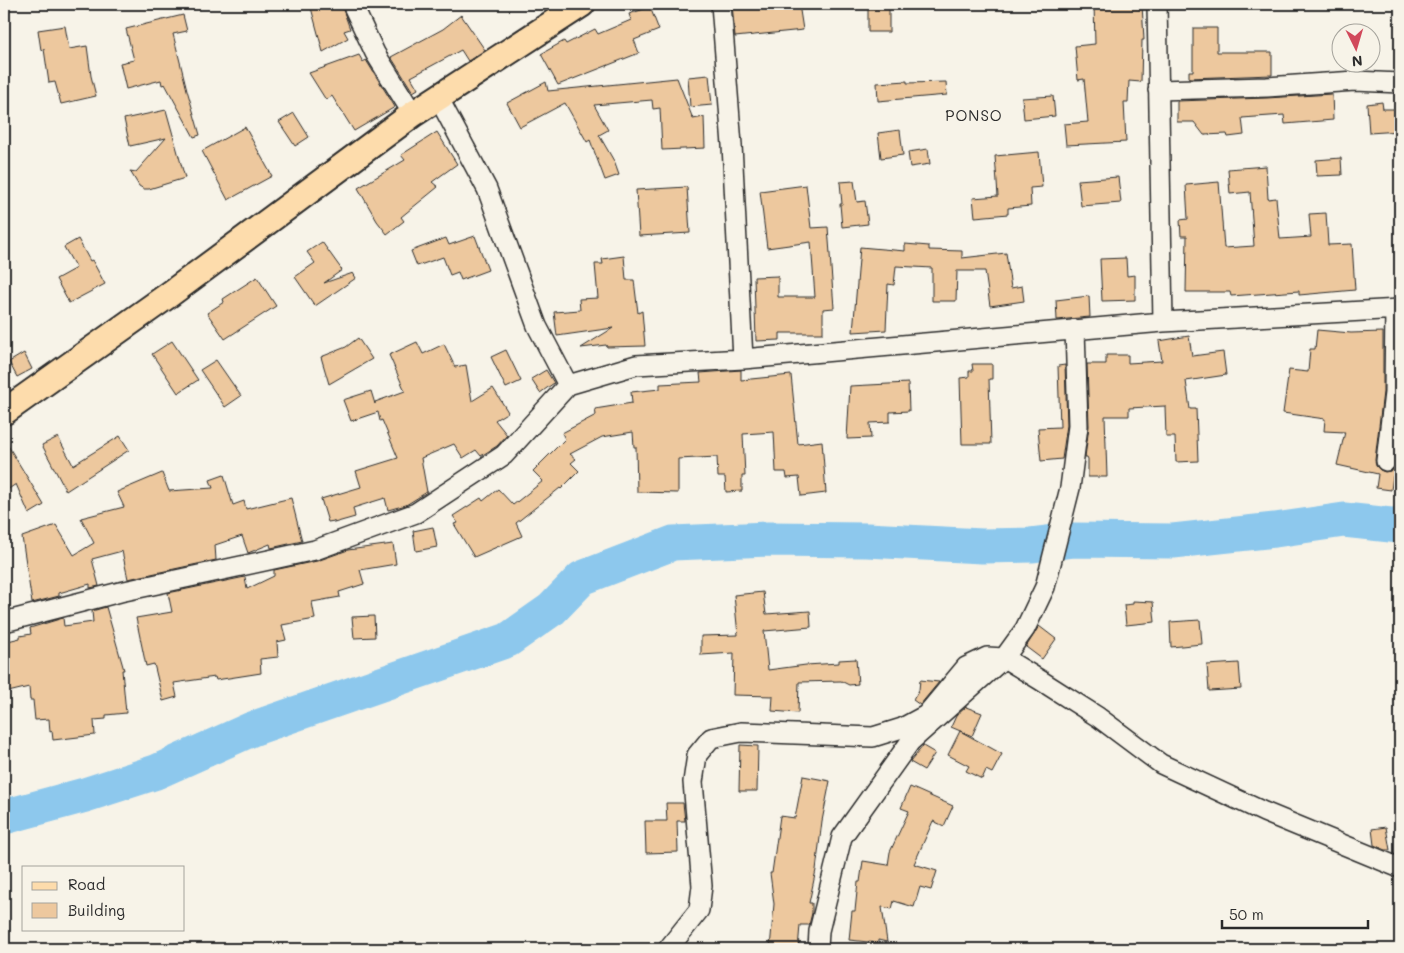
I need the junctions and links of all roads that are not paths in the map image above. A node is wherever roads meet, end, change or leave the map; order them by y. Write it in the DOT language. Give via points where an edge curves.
graph roads {
  1 [pos="352,4"];
  2 [pos="582,4"];
  3 [pos="721,4"];
  4 [pos="1157,4"];
  5 [pos="1400,82"];
  6 [pos="1158,90"];
  7 [pos="439,98"];
  8 [pos="413,114"];
  9 [pos="1398,309"];
  10 [pos="1163,322"];
  11 [pos="1075,329"];
  12 [pos="743,359"];
  13 [pos="568,385"];
  14 [pos="4,412"];
  15 [pos="1386,461"];
  16 [pos="4,619"];
  17 [pos="1004,658"];
  18 [pos="1400,868"];
  19 [pos="668,949"];
  20 [pos="818,949"];
  1 -- 8 [label="street" via="375,52"];
  2 -- 7 [label="main road"];
  3 -- 12 [label="street"];
  4 -- 6 [label="street"];
  5 -- 6 [label="street"];
  6 -- 10 [label="street"];
  7 -- 8 [label="main road"];
  7 -- 13 [label="street" via="487,189 537,326"];
  8 -- 14 [label="main road"];
  9 -- 10 [label="street"];
  9 -- 15 [label="street" via="1394,394"];
  10 -- 11 [label="street"];
  11 -- 12 [label="street"];
  11 -- 17 [label="street" via="1078,426 1070,488 1045,587 1025,629"];
  12 -- 13 [label="street" via="636,365"];
  13 -- 16 [label="street" via="504,455 416,513 315,550"];
  17 -- 18 [label="street" via="1098,717 1161,764 1264,812"];
  17 -- 19 [label="street" via="987,657 966,667 926,714 902,728 872,737 741,732 711,738 697,755 693,782 702,886 699,910"];
  17 -- 20 [label="street" via="910,742 842,837 819,931"];
}
